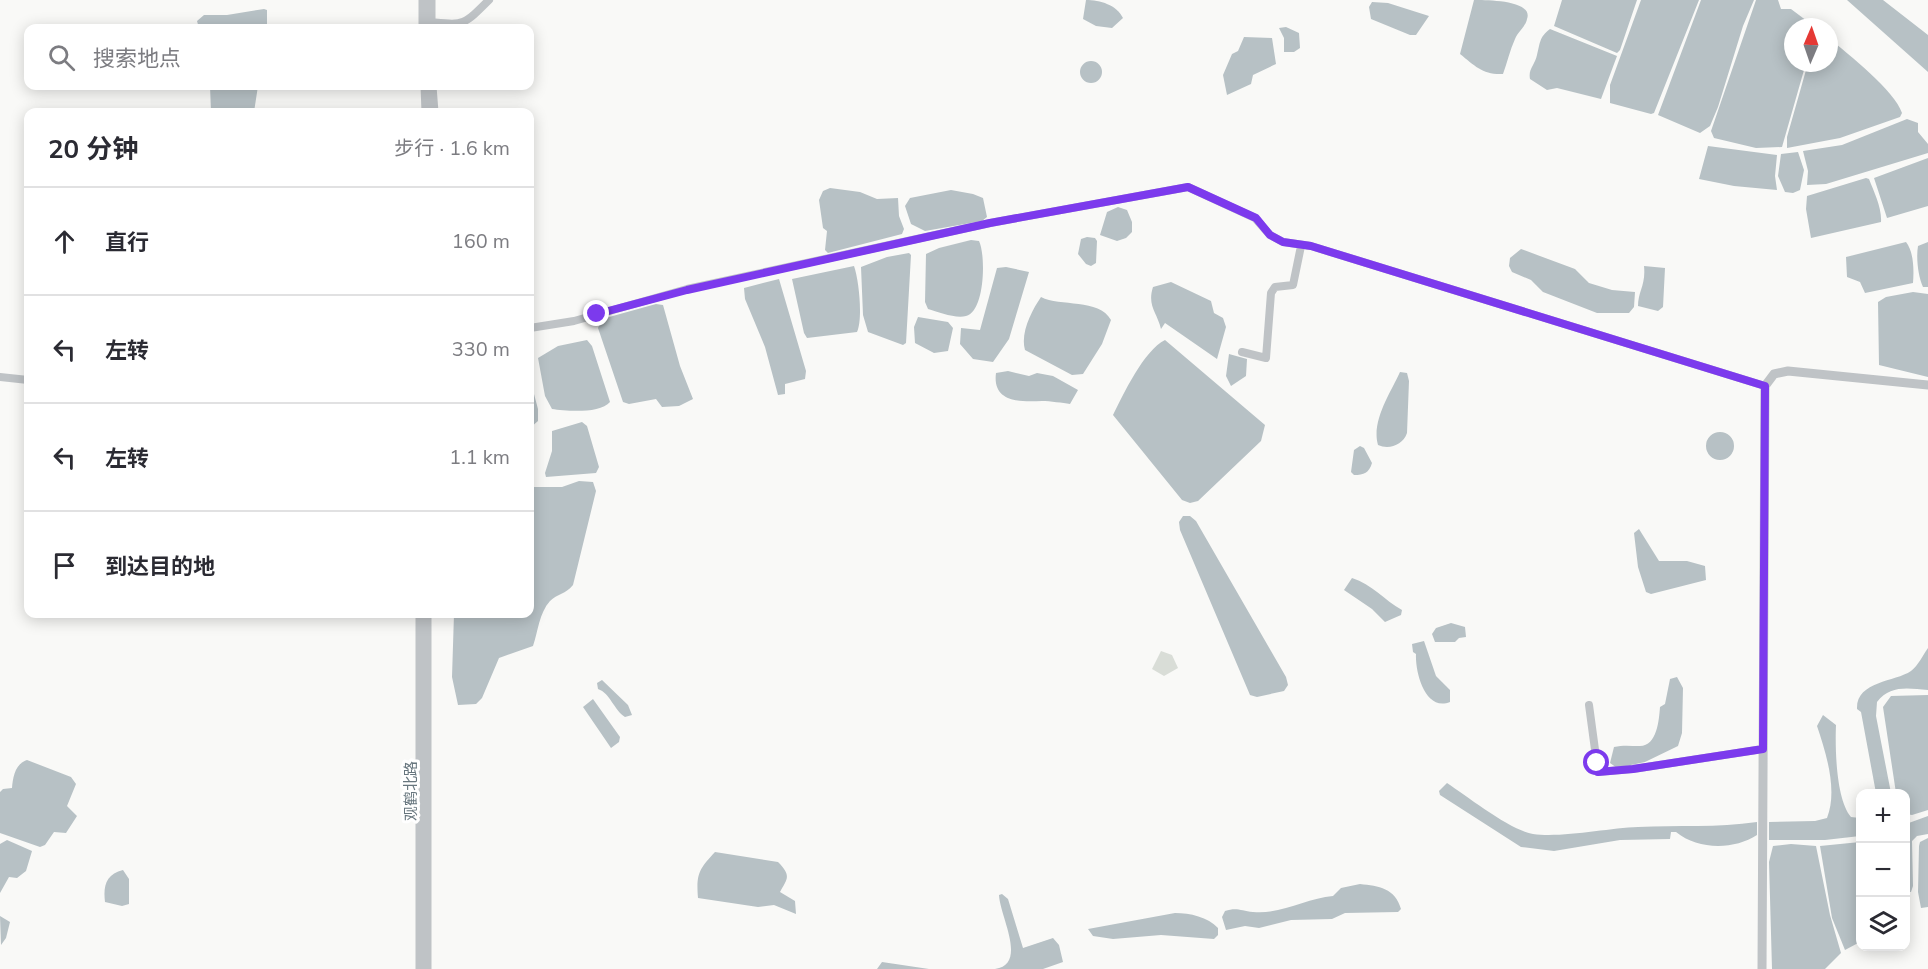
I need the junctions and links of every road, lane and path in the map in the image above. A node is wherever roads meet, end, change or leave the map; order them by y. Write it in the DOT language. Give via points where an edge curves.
graph roads {
  1 [pos="423,0"];
  2 [pos="430,0"];
  3 [pos="489,0"];
  4 [pos="427,24"];
  5 [pos="427,24"];
  6 [pos="460,24"];
  7 [pos="425,90"];
  8 [pos="432,90"];
  9 [pos="426,108"];
  10 [pos="434,108"];
  11 [pos="1301,246"];
  12 [pos="534,327"];
  13 [pos="1242,352"];
  14 [pos="0,377"];
  15 [pos="24,380"];
  16 [pos="1928,385"];
  17 [pos="1765,386"];
  18 [pos="420,618"];
  19 [pos="426,618"];
  20 [pos="1589,705"];
  21 [pos="1763,749"];
  22 [pos="420,969"];
  23 [pos="427,969"];
  24 [pos="1762,969"];
  1 -- 4 [label="street"];
  2 -- 5 [label="street"];
  3 -- 6 [label="street"];
  7 -- 9 [label="street"];
  8 -- 10 [label="street"];
  11 -- 12 [label="street" via="1270,235 1256,218 1188,187 990,223"];
  11 -- 13 [label="street" via="1293,285 1275,287 1271,292 1266,358"];
  11 -- 17 [label="street"];
  14 -- 15 [label="street"];
  16 -- 17 [label="street" via="1788,371 1774,374"];
  17 -- 21 [label="street"];
  18 -- 22 [label="street, 观鹤北路"];
  19 -- 23 [label="street, 观鹤北路"];
  20 -- 21 [label="street" via="1598,772"];
  21 -- 24 [label="street"];
}
